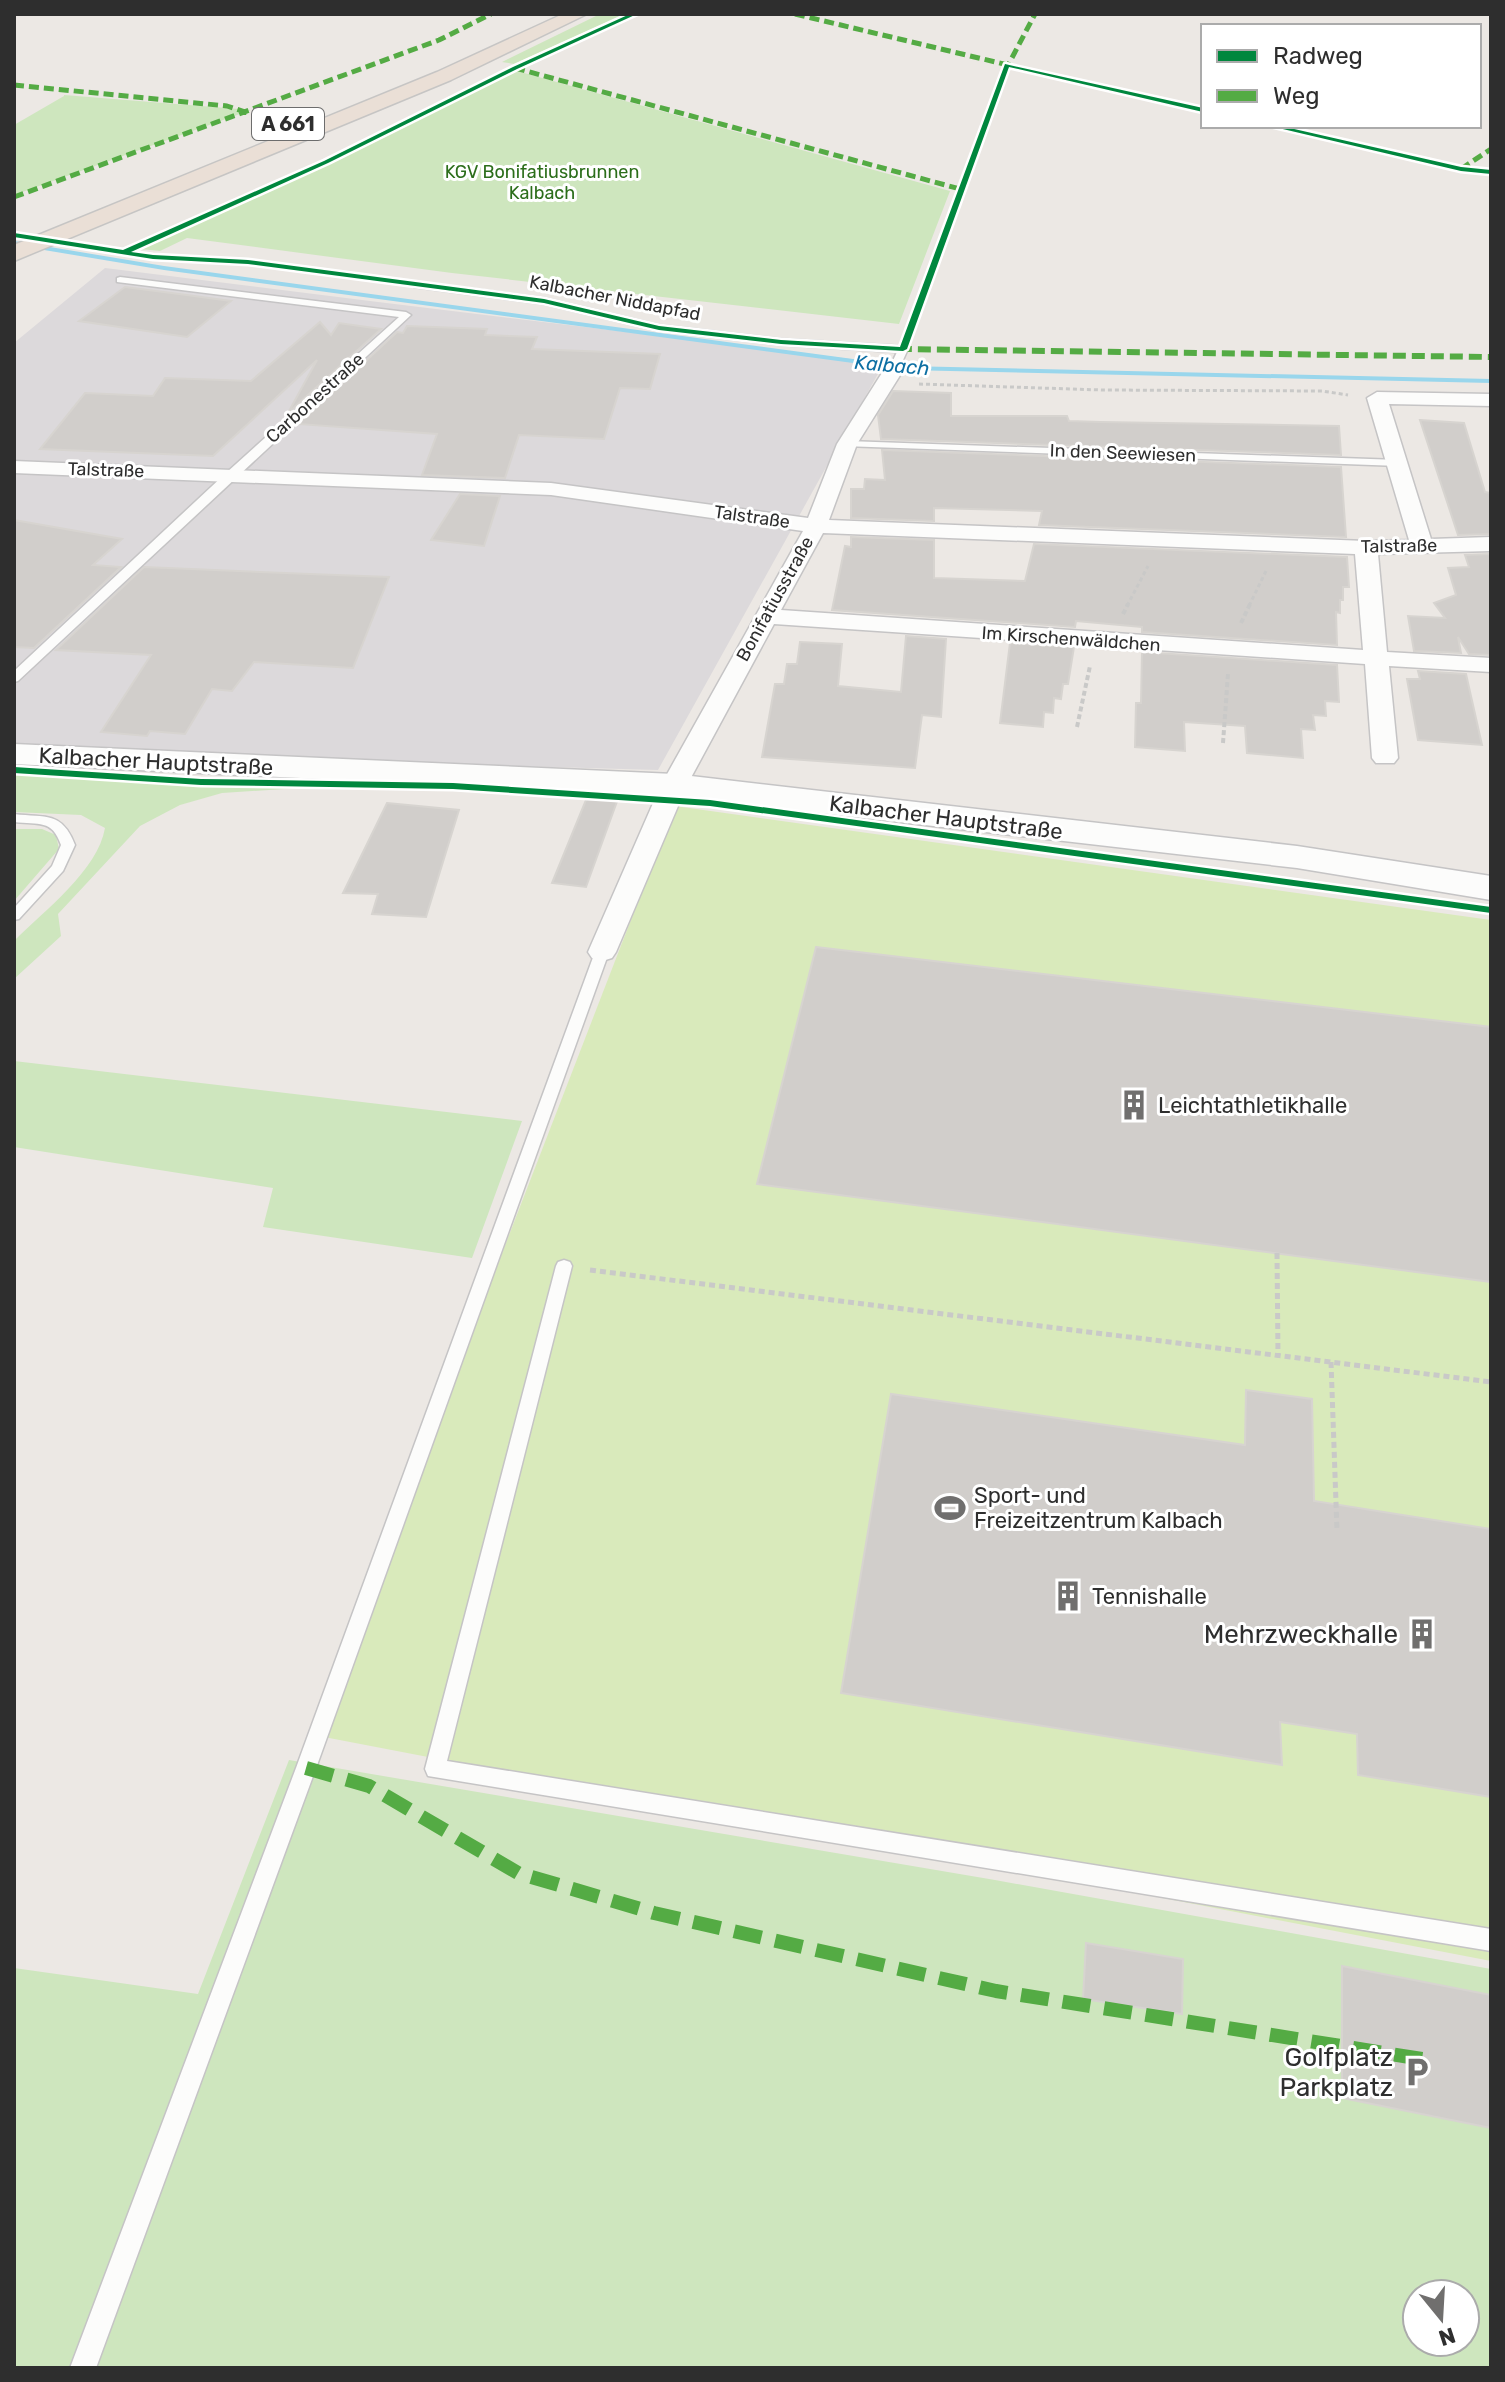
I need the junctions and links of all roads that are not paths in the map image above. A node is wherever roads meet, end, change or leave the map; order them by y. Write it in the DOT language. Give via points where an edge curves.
graph roads {
  1 [pos="543,14"];
  2 [pos="578,14"];
  3 [pos="22,232"];
  4 [pos="14,254"];
  5 [pos="120,280"];
  6 [pos="417,285"];
  7 [pos="890,376"];
  8 [pos="1491,400"];
  9 [pos="847,444"];
  10 [pos="1399,463"];
  11 [pos="14,467"];
  12 [pos="230,475"];
  13 [pos="816,526"];
  14 [pos="1491,544"];
  15 [pos="1422,546"];
  16 [pos="1366,548"];
  17 [pos="764,616"];
  18 [pos="1378,657"];
  19 [pos="1491,665"];
  20 [pos="14,678"];
  21 [pos="14,754"];
  22 [pos="1385,758"];
  23 [pos="674,785"];
  24 [pos="14,818"];
  25 [pos="1491,888"];
  26 [pos="14,916"];
  27 [pos="602,952"];
  28 [pos="564,1266"];
  29 [pos="1491,1940"];
  30 [pos="83,2368"];
  1 -- 3 [label="highway, A 661" via="360,95"];
  2 -- 4 [label="highway, A 661" via="444,76"];
  5 -- 12 [label="lane, Carbonestraße" via="406,315"];
  6 -- 7 [label="lane, Kalbacher Niddapfad" via="544,301 659,328 903,349"];
  7 -- 9 [label="street, Bonifatiusstraße"];
  8 -- 10 [label="street" via="1377,398"];
  9 -- 10 [label="lane, In den Seewiesen"];
  9 -- 13 [label="street, Bonifatiusstraße"];
  10 -- 15 [label="street"];
  11 -- 12 [label="street, Talstraße"];
  12 -- 13 [label="street, Talstraße" via="551,489"];
  12 -- 20 [label="lane, Carbonestraße"];
  13 -- 16 [label="street, Talstraße"];
  13 -- 17 [label="street, Bonifatiusstraße"];
  14 -- 15 [label="street, Talstraße"];
  15 -- 16 [label="street, Talstraße"];
  16 -- 18 [label="street"];
  17 -- 18 [label="street, Im Kirschenwäldchen"];
  17 -- 23 [label="street, Bonifatiusstraße"];
  18 -- 19 [label="street, Im Kirschenwäldchen"];
  18 -- 22 [label="street"];
  21 -- 23 [label="street, Kalbacher Hauptstraße"];
  23 -- 25 [label="street, Kalbacher Hauptstraße" via="1297,857"];
  23 -- 27 [label="street, Bonifatiusstraße"];
  24 -- 26 [label="lane" via="50,822 62,829 68,845 58,868"];
  27 -- 30 [label="lane"];
  28 -- 29 [label="lane" via="435,1769"];
}
